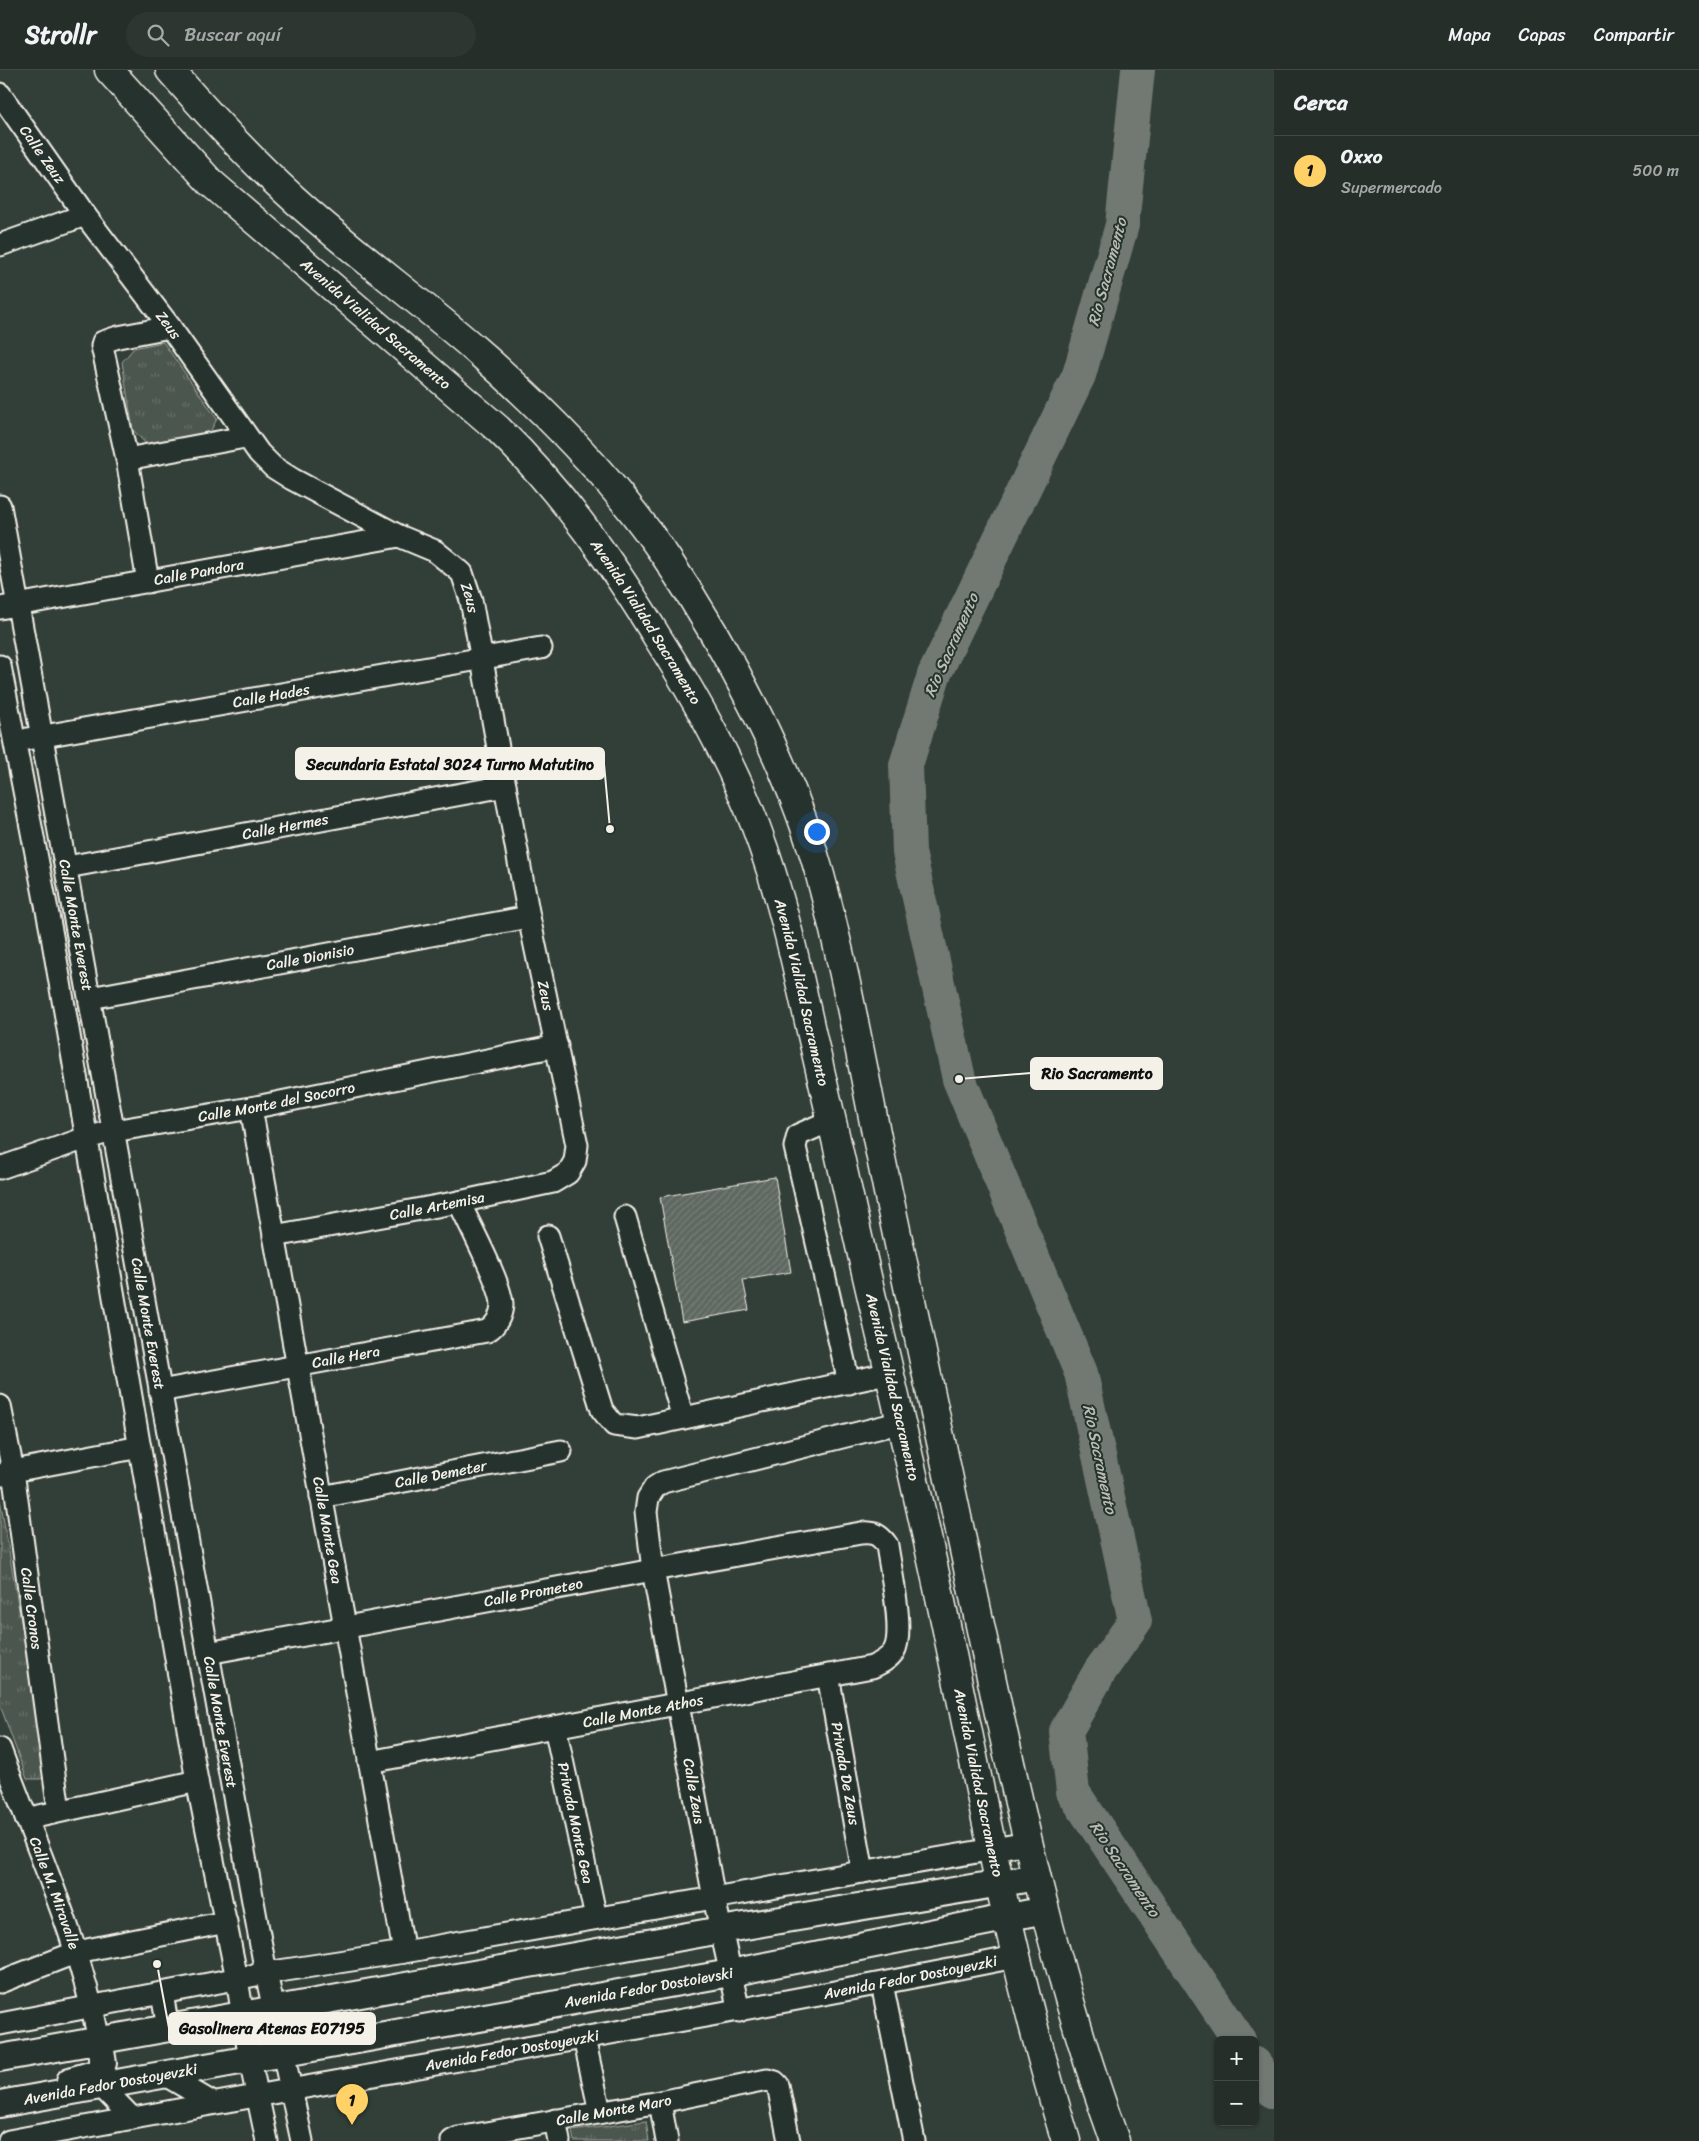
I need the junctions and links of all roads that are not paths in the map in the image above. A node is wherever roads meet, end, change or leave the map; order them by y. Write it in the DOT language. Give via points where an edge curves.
graph roads {
  1 [pos="109,70"];
  2 [pos="170,70"];
  3 [pos="0,94"];
  4 [pos="85,215"];
  5 [pos="0,245"];
  6 [pos="170,327"];
  7 [pos="245,436"];
  8 [pos="127,459"];
  9 [pos="0,506"];
  10 [pos="399,536"];
  11 [pos="148,582"];
  12 [pos="9,606"];
  13 [pos="541,648"];
  14 [pos="483,660"];
  15 [pos="0,666"];
  16 [pos="41,737"];
  17 [pos="7,744"];
  18 [pos="505,786"];
  19 [pos="67,867"];
  20 [pos="529,917"];
  21 [pos="90,998"];
  22 [pos="557,1046"];
  23 [pos="251,1108"];
  24 [pos="832,1120"];
  25 [pos="113,1131"];
  26 [pos="86,1138"];
  27 [pos="577,1145"];
  28 [pos="0,1168"];
  29 [pos="459,1202"];
  30 [pos="625,1217"];
  31 [pos="274,1236"];
  32 [pos="548,1236"];
  33 [pos="298,1367"];
  34 [pos="890,1373"];
  35 [pos="849,1383"];
  36 [pos="160,1392"];
  37 [pos="0,1406"];
  38 [pos="684,1418"];
  39 [pos="902,1422"];
  40 [pos="140,1447"];
  41 [pos="561,1451"];
  42 [pos="6,1473"];
  43 [pos="321,1497"];
  44 [pos="653,1570"];
  45 [pos="345,1627"];
  46 [pos="899,1634"];
  47 [pos="208,1653"];
  48 [pos="828,1674"];
  49 [pos="679,1705"];
  50 [pos="555,1727"];
  51 [pos="0,1749"];
  52 [pos="369,1762"];
  53 [pos="4,1772"];
  54 [pos="198,1781"];
  55 [pos="58,1811"];
  56 [pos="26,1819"];
  57 [pos="1028,1844"];
  58 [pos="991,1849"];
  59 [pos="864,1872"];
  60 [pos="1037,1877"];
  61 [pos="999,1884"];
  62 [pos="714,1898"];
  63 [pos="1045,1910"];
  64 [pos="596,1918"];
  65 [pos="1006,1918"];
  66 [pos="226,1922"];
  67 [pos="721,1930"];
  68 [pos="77,1952"];
  69 [pos="404,1952"];
  70 [pos="1015,1957"];
  71 [pos="266,1973"];
  72 [pos="730,1973"];
  73 [pos="238,1979"];
  74 [pos="0,1982"];
  75 [pos="882,1984"];
  76 [pos="162,1994"];
  77 [pos="92,2007"];
  78 [pos="275,2010"];
  79 [pos="739,2011"];
  80 [pos="243,2015"];
  81 [pos="0,2024"];
  82 [pos="168,2028"];
  83 [pos="584,2038"];
  84 [pos="99,2040"];
  85 [pos="284,2052"];
  86 [pos="0,2058"];
  87 [pos="250,2060"];
  88 [pos="165,2075"];
  89 [pos="102,2087"];
  90 [pos="292,2090"];
  91 [pos="258,2096"];
  92 [pos="26,2100"];
  93 [pos="660,2102"];
  94 [pos="213,2103"];
  95 [pos="0,2104"];
  96 [pos="600,2112"];
  97 [pos="132,2118"];
  98 [pos="555,2120"];
  99 [pos="61,2136"];
  100 [pos="9,2141"];
  101 [pos="267,2141"];
  102 [pos="302,2141"];
  103 [pos="452,2141"];
  104 [pos="559,2141"];
  105 [pos="667,2141"];
  106 [pos="789,2141"];
  107 [pos="914,2141"];
  108 [pos="1066,2141"];
  109 [pos="1116,2141"];
  1 -- 24 [label="highway, Avenida Vialidad Sacramento" via="210,182 423,364 528,459 610,563 695,698 746,800 790,932"];
  2 -- 57 [label="highway" via="210,117 294,198 478,352 565,433 629,506 665,556 706,621 755,711 806,831 844,972 877,1141"];
  3 -- 4 [label="street, Calle Zeuz"];
  4 -- 5 [label="street"];
  4 -- 6 [label="street, Zeus"];
  6 -- 7 [label="street, Zeus"];
  6 -- 8 [label="street" via="118,337 102,344"];
  7 -- 8 [label="street"];
  7 -- 10 [label="street, Zeus" via="258,453 292,480"];
  8 -- 11 [label="street"];
  9 -- 12 [label="street, Calle Monte Everest"];
  10 -- 11 [label="street, Calle Pandora"];
  10 -- 14 [label="street, Zeus" via="435,551 462,573"];
  11 -- 12 [label="street, Calle Pandora"];
  12 -- 16 [label="street, Calle Monte Everest"];
  13 -- 14 [label="street, Calle Hades"];
  14 -- 16 [label="street, Calle Hades"];
  14 -- 18 [label="street, Zeus"];
  15 -- 17 [label="street, Calle Monte Everest"];
  16 -- 17 [label="street, Calle Hades"];
  16 -- 19 [label="street, Calle Monte Everest"];
  17 -- 26 [label="street, Calle Monte Everest" via="52,936"];
  18 -- 19 [label="street, Calle Hermes"];
  18 -- 20 [label="street, Zeus"];
  19 -- 21 [label="street, Calle Monte Everest"];
  20 -- 21 [label="street, Calle Dionisio"];
  20 -- 22 [label="street, Zeus"];
  21 -- 25 [label="street, Calle Monte Everest"];
  22 -- 23 [label="street, Calle Monte del Socorro"];
  22 -- 27 [label="street, Zeus"];
  23 -- 25 [label="street, Calle Monte del Socorro"];
  23 -- 31 [label="street, Calle Monte Gea"];
  24 -- 34 [label="highway, Avenida Vialidad Sacramento"];
  24 -- 35 [label="street" via="798,1135 795,1147"];
  25 -- 26 [label="street, Calle Monte del Socorro"];
  25 -- 36 [label="street, Calle Monte Everest"];
  26 -- 28 [label="street, Calle Monte del Socorro"];
  26 -- 40 [label="street, Calle Monte Everest"];
  27 -- 29 [label="street, Calle Artemisa" via="568,1173 553,1182"];
  29 -- 31 [label="street, Calle Artemisa"];
  29 -- 33 [label="street, Calle Hera" via="500,1291 501,1313 494,1327 487,1331"];
  30 -- 38 [label="street"];
  31 -- 33 [label="street, Calle Monte Gea"];
  32 -- 38 [label="street" via="602,1410 608,1420 614,1425 638,1428"];
  33 -- 36 [label="street, Calle Hera"];
  33 -- 43 [label="street, Calle Monte Gea"];
  34 -- 35 [label="street"];
  34 -- 39 [label="highway, Avenida Vialidad Sacramento"];
  35 -- 38 [label="street"];
  36 -- 47 [label="street, Calle Monte Everest"];
  37 -- 42 [label="street, Calle Cronos"];
  39 -- 44 [label="street, Calle Zeus" via="664,1482 648,1498 646,1512"];
  39 -- 58 [label="highway, Avenida Vialidad Sacramento"];
  40 -- 42 [label="street"];
  40 -- 54 [label="street, Calle Monte Everest"];
  41 -- 43 [label="street, Calle Demeter"];
  42 -- 55 [label="street, Calle Cronos"];
  43 -- 45 [label="street, Calle Monte Gea"];
  44 -- 45 [label="street, Calle Prometeo"];
  44 -- 46 [label="street, Calle Prometeo" via="873,1532 887,1545"];
  44 -- 49 [label="street, Calle Zeus"];
  45 -- 47 [label="street, Calle Prometeo"];
  45 -- 52 [label="street, Calle Monte Gea"];
  46 -- 48 [label="street, Calle Monte Athos" via="894,1650 886,1660 872,1668"];
  47 -- 71 [label="street, Calle Monte Everest"];
  48 -- 49 [label="street, Calle Monte Athos"];
  48 -- 59 [label="street, Privada De Zeus"];
  49 -- 50 [label="street, Calle Monte Athos"];
  49 -- 62 [label="street, Calle Zeus"];
  50 -- 52 [label="street, Calle Monte Athos"];
  50 -- 64 [label="street, Privada Monte Gea"];
  51 -- 53 [label="street, Calle M. Miravalle"];
  52 -- 69 [label="street, Calle Monte Gea"];
  53 -- 56 [label="street, Calle M. Miravalle"];
  54 -- 55 [label="street"];
  54 -- 66 [label="street, Calle Monte Everest"];
  55 -- 56 [label="street"];
  56 -- 68 [label="street, Calle M. Miravalle"];
  57 -- 58 [label="street"];
  57 -- 60 [label="highway"];
  58 -- 59 [label="street"];
  58 -- 61 [label="highway, Avenida Vialidad Sacramento"];
  59 -- 62 [label="street"];
  60 -- 61 [label="main road"];
  60 -- 63 [label="highway"];
  61 -- 65 [label="highway, Avenida Vialidad Sacramento"];
  61 -- 67 [label="main road"];
  62 -- 64 [label="street"];
  62 -- 67 [label="street, Calle Zeus"];
  63 -- 65 [label="main road, Avenida Fedor Dostoievski"];
  63 -- 109 [label="highway" via="1092,2076"];
  64 -- 69 [label="street"];
  65 -- 70 [label="highway, Avenida Vialidad Sacramento"];
  65 -- 72 [label="main road, Avenida Fedor Dostoievski"];
  66 -- 68 [label="street"];
  66 -- 73 [label="street, Calle Monte Everest"];
  67 -- 72 [label="street, Calle Zeus"];
  67 -- 78 [label="main road"];
  68 -- 74 [label="street"];
  68 -- 77 [label="street, Calle M. Miravalle"];
  69 -- 71 [label="street"];
  70 -- 75 [label="street, Avenida Fedor Dostoyevzki"];
  70 -- 108 [label="highway, Avenida Vialidad Sacramento" via="1045,2075"];
  71 -- 73 [label="street"];
  71 -- 78 [label="street, Calle Monte Everest"];
  72 -- 79 [label="street, Calle Zeus"];
  72 -- 85 [label="main road, Avenida Fedor Dostoievski"];
  73 -- 76 [label="street"];
  73 -- 80 [label="street, Calle Monte Everest"];
  75 -- 79 [label="street, Avenida Fedor Dostoyevzki"];
  75 -- 107 [label="street"];
  76 -- 77 [label="street"];
  76 -- 82 [label="street"];
  77 -- 81 [label="street"];
  77 -- 84 [label="street, Calle M. Miravalle"];
  78 -- 80 [label="main road"];
  78 -- 85 [label="street, Calle Monte Everest"];
  79 -- 83 [label="street, Avenida Fedor Dostoyevzki"];
  80 -- 82 [label="main road"];
  80 -- 87 [label="street, Calle Monte Everest"];
  82 -- 84 [label="main road"];
  83 -- 90 [label="street, Avenida Fedor Dostoyevzki"];
  83 -- 96 [label="street"];
  84 -- 86 [label="main road"];
  84 -- 92 [label="main road" via="103,2063 99,2072 48,2088"];
  85 -- 87 [label="main road, Avenida Fedor Dostoievski"];
  85 -- 90 [label="street, Calle Monte Everest"];
  87 -- 88 [label="main road, Avenida Fedor Dostoyevzki"];
  87 -- 91 [label="street, Calle Monte Everest"];
  88 -- 89 [label="main road, Avenida Fedor Dostoyevzki"];
  88 -- 94 [label="street"];
  89 -- 92 [label="main road, Avenida Fedor Dostoyevzki"];
  89 -- 97 [label="street"];
  90 -- 91 [label="street, Avenida Fedor Dostoyevzki"];
  90 -- 102 [label="street, Calle Monte Everest"];
  91 -- 94 [label="street, Avenida Fedor Dostoyevzki"];
  91 -- 101 [label="street, Calle Monte Everest"];
  92 -- 95 [label="main road, Avenida Fedor Dostoyevzki"];
  93 -- 96 [label="street, Calle Monte Maro"];
  93 -- 105 [label="street"];
  93 -- 106 [label="street, Calle Monte Maro" via="767,2080 775,2082 780,2092"];
  94 -- 97 [label="street, Avenida Fedor Dostoyevzki"];
  96 -- 98 [label="street, Calle Monte Maro"];
  97 -- 99 [label="street, Avenida Fedor Dostoyevzki"];
  98 -- 103 [label="street, Calle Monte Maro"];
  98 -- 104 [label="street"];
  99 -- 100 [label="street, Avenida Fedor Dostoyevzki"];
}
